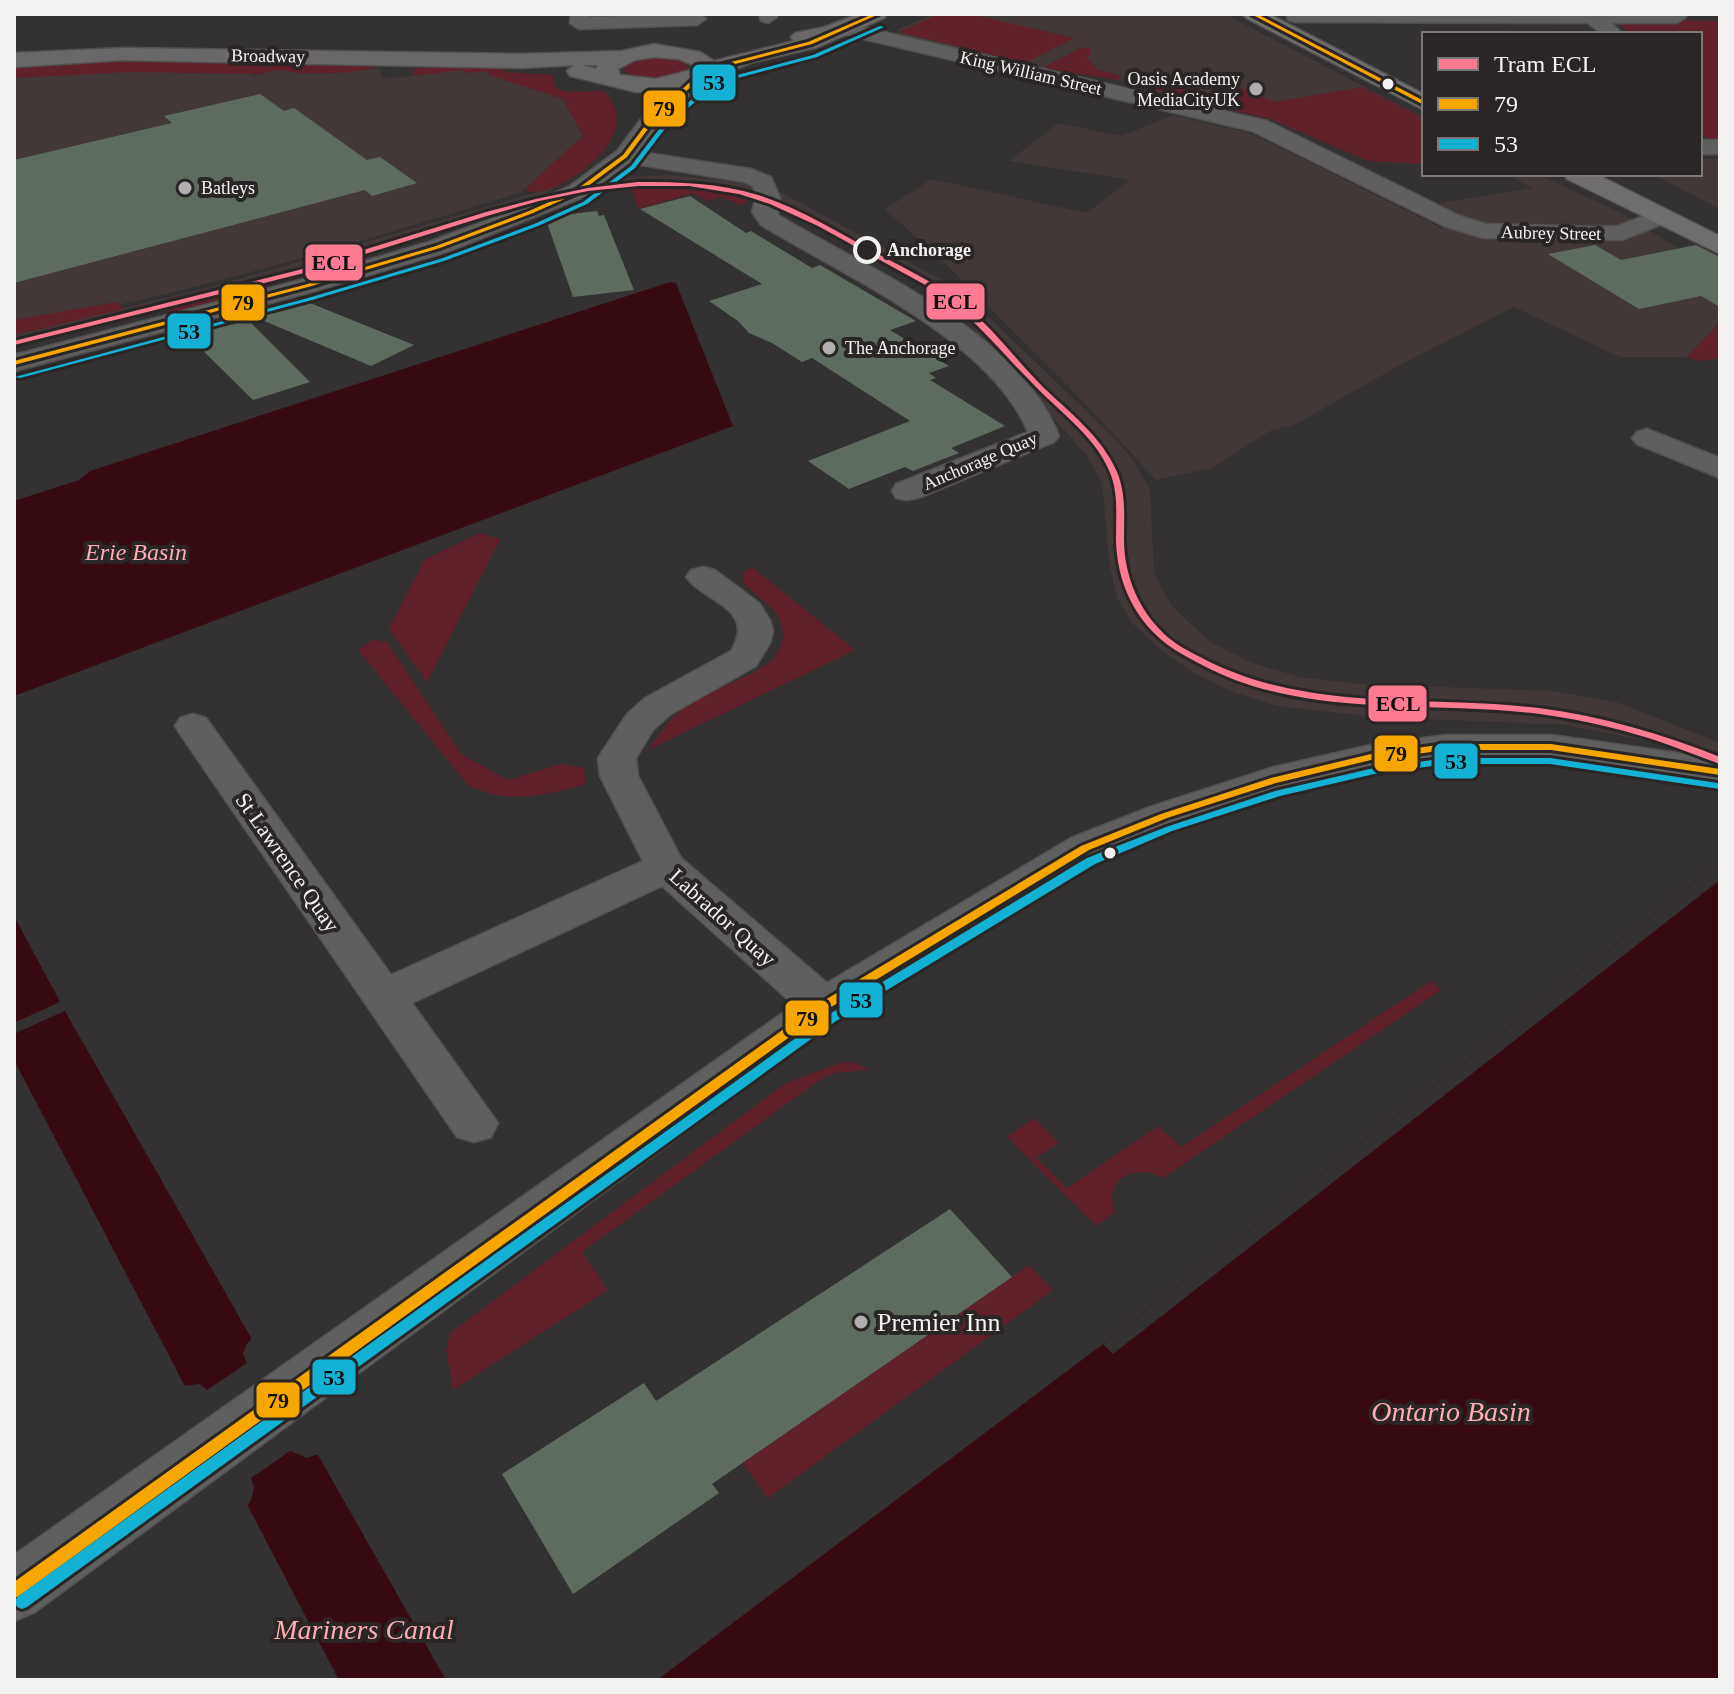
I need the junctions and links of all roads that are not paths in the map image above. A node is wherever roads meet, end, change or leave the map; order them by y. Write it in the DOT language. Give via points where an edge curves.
graph roads {
  1 [pos="580,14"];
  2 [pos="877,14"];
  3 [pos="1253,14"];
  4 [pos="1286,15"];
  5 [pos="1550,15"];
  6 [pos="1410,16"];
  7 [pos="1593,17"];
  8 [pos="1677,17"];
  9 [pos="675,18"];
  10 [pos="697,19"];
  11 [pos="836,30"];
  12 [pos="1428,32"];
  13 [pos="1611,32"];
  14 [pos="677,53"];
  15 [pos="623,57"];
  16 [pos="14,60"];
  17 [pos="521,61"];
  18 [pos="702,74"];
  19 [pos="616,80"];
  20 [pos="1422,89"];
  21 [pos="1422,102"];
  22 [pos="652,120"];
  23 [pos="625,156"];
  24 [pos="1580,176"];
  25 [pos="1617,176"];
  26 [pos="1439,215"];
  27 [pos="1662,216"];
  28 [pos="1720,228"];
  29 [pos="1720,246"];
  30 [pos="14,363"];
  31 [pos="1647,438"];
  32 [pos="1720,469"];
  33 [pos="907,491"];
  34 [pos="713,572"];
  35 [pos="193,726"];
  36 [pos="1720,772"];
  37 [pos="666,867"];
  38 [pos="384,997"];
  39 [pos="824,1006"];
  40 [pos="474,1123"];
  41 [pos="14,1591"];
  1 -- 9 [label="street" via="579,23"];
  2 -- 11 [label="main road"];
  3 -- 21 [label="highway"];
  4 -- 6 [label="street"];
  4 -- 20 [label="highway"];
  5 -- 6 [label="street"];
  5 -- 7 [label="street"];
  6 -- 12 [label="street"];
  7 -- 8 [label="street"];
  7 -- 13 [label="street"];
  9 -- 10 [label="street"];
  11 -- 14 [label="main road"];
  11 -- 18 [label="main road" via="810,43"];
  11 -- 26 [label="street, King William Street" via="1259,126"];
  14 -- 15 [label="main road, Broadway"];
  14 -- 18 [label="main road" via="706,65"];
  15 -- 17 [label="main road, Broadway"];
  15 -- 19 [label="main road" via="607,67 606,73"];
  16 -- 17 [label="main road, Broadway" via="136,54"];
  17 -- 19 [label="main road, Broadway"];
  18 -- 19 [label="main road, Broadway" via="655,87"];
  18 -- 22 [label="street"];
  19 -- 22 [label="street" via="638,96"];
  22 -- 23 [label="street"];
  23 -- 30 [label="street" via="578,191 450,242"];
  23 -- 33 [label="street, Anchorage Quay" via="763,182 769,220 946,322 991,361 1038,419 1044,436"];
  24 -- 27 [label="highway"];
  25 -- 28 [label="highway"];
  26 -- 27 [label="street, Aubrey Street" via="1467,227 1514,233 1622,233"];
  27 -- 29 [label="highway"];
  31 -- 32 [label="street"];
  34 -- 37 [label="street, Labrador Quay" via="749,611 758,629 753,647 729,668 658,706 640,722 617,758 626,793"];
  35 -- 38 [label="street, St Lawrence Quay"];
  36 -- 39 [label="street" via="1551,747 1446,747 1371,757 1274,780 1085,848"];
  37 -- 38 [label="street"];
  37 -- 39 [label="street, Labrador Quay"];
  38 -- 40 [label="street, St Lawrence Quay"];
  39 -- 41 [label="street"];
}
